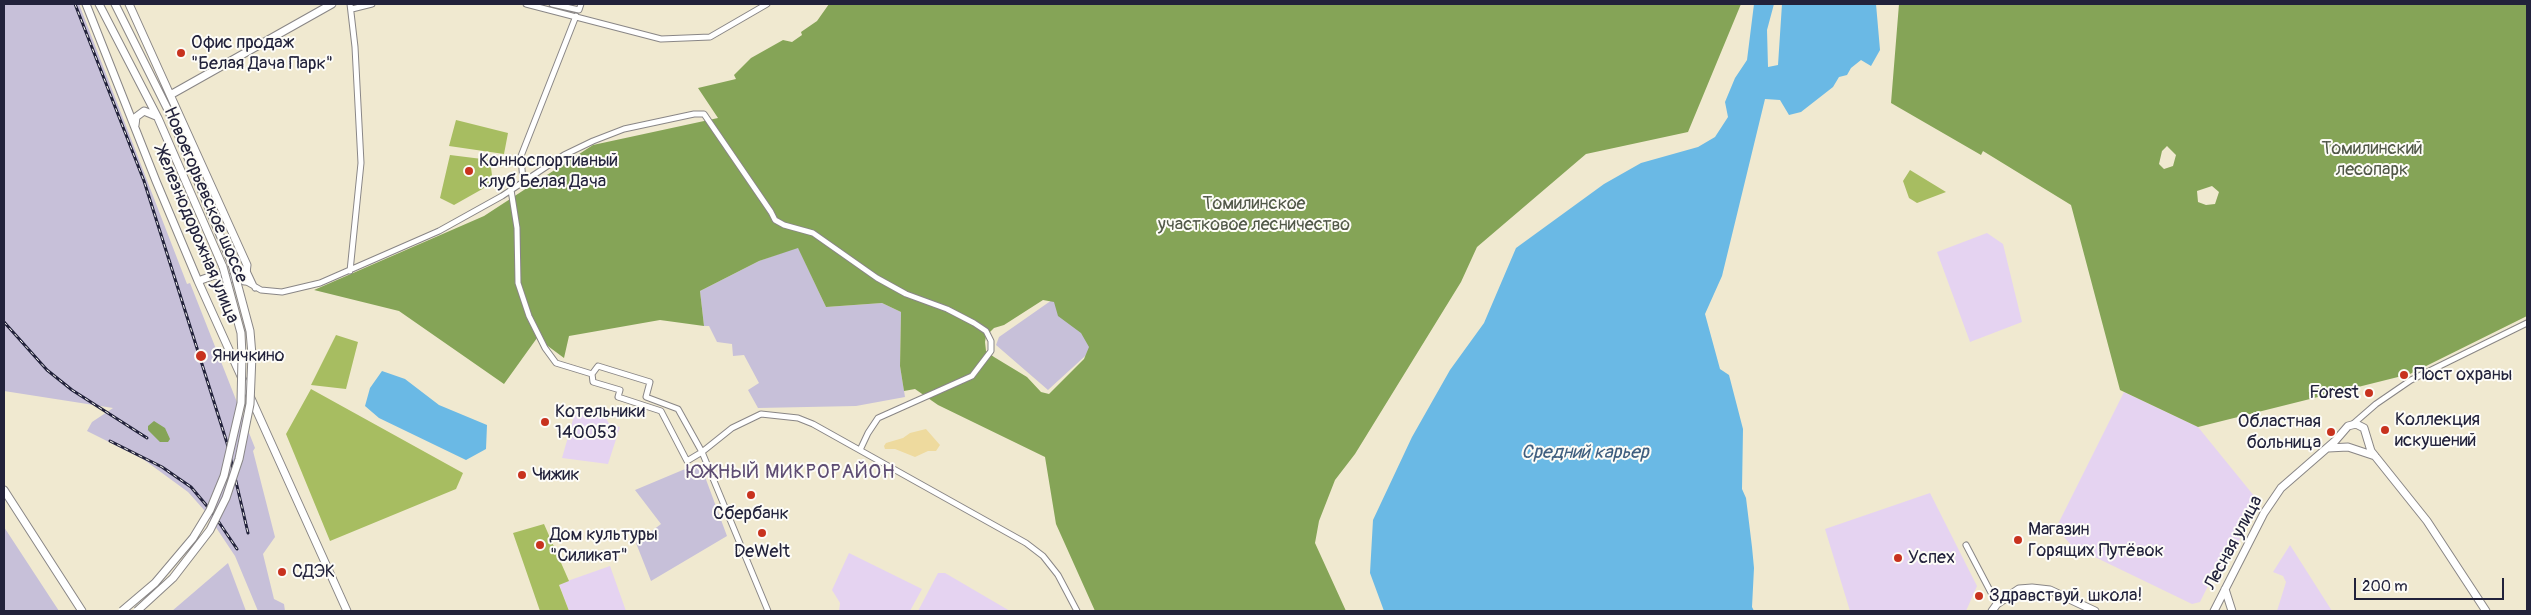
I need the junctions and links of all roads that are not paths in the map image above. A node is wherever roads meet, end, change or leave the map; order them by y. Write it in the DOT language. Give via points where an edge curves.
graph roads {
  1 [pos="86,4"];
  2 [pos="99,4"];
  3 [pos="115,4"];
  4 [pos="130,4"];
  5 [pos="332,4"];
  6 [pos="372,4"];
  7 [pos="526,4"];
  8 [pos="552,4"];
  9 [pos="581,4"];
  10 [pos="767,4"];
  11 [pos="351,6"];
  12 [pos="576,16"];
  13 [pos="172,94"];
  14 [pos="158,118"];
  15 [pos="136,129"];
  16 [pos="523,182"];
  17 [pos="511,190"];
  18 [pos="246,268"];
  19 [pos="350,271"];
  20 [pos="198,281"];
  21 [pos="245,281"];
  22 [pos="256,288"];
  23 [pos="2527,323"];
  24 [pos="592,374"];
  25 [pos="2367,412"];
  26 [pos="2353,424"];
  27 [pos="2364,428"];
  28 [pos="2342,433"];
  29 [pos="2367,440"];
  30 [pos="2348,447"];
  31 [pos="2325,449"];
  32 [pos="2356,449"];
  33 [pos="860,450"];
  34 [pos="702,452"];
  35 [pos="2376,457"];
  36 [pos="4,490"];
  37 [pos="1966,545"];
  38 [pos="2225,590"];
  39 [pos="1997,604"];
  40 [pos="82,611"];
  41 [pos="122,611"];
  42 [pos="138,611"];
  43 [pos="347,611"];
  44 [pos="768,611"];
  45 [pos="1077,611"];
  46 [pos="1992,611"];
  47 [pos="2095,611"];
  48 [pos="2214,611"];
  49 [pos="2232,611"];
  50 [pos="2486,611"];
  1 -- 15 [label="main road, Железнодорожная улица"];
  2 -- 14 [label="main road, Новоегорьевское шоссе"];
  3 -- 42 [label="main road, Новоегорьевское шоссе, bridge" via="169,112 232,264 245,308 252,355 250,404 239,459 226,498 210,530 173,578"];
  4 -- 13 [label="main road"];
  5 -- 13 [label="main road"];
  6 -- 11 [label="street"];
  7 -- 12 [label="street"];
  8 -- 9 [label="street" via="579,10"];
  10 -- 12 [label="street" via="716,34 699,38 651,37"];
  11 -- 19 [label="street" via="362,163"];
  12 -- 16 [label="street" via="521,156"];
  13 -- 18 [label="main road" via="236,237"];
  14 -- 15 [label="main road" via="148,111 139,113"];
  14 -- 41 [label="main road, Новоегорьевское шоссе, bridge" via="223,267 241,333 242,373 238,421 224,476 210,510 193,538 155,583"];
  15 -- 20 [label="main road, Железнодорожная улица"];
  16 -- 17 [label="street"];
  16 -- 33 [label="street" via="564,155 617,132 704,114 775,220 784,226 813,233 877,278 906,294 947,309 986,331 991,351 972,376 886,413 873,425"];
  17 -- 19 [label="street" via="440,231"];
  17 -- 24 [label="street" via="517,228 518,283 529,316 556,364"];
  18 -- 21 [label="main road"];
  18 -- 22 [label="street"];
  19 -- 22 [label="street" via="307,287 282,292"];
  20 -- 21 [label="main road" via="215,275"];
  20 -- 43 [label="main road, Железнодорожная улица"];
  21 -- 22 [label="street"];
  23 -- 25 [label="street" via="2411,380"];
  24 -- 34 [label="street" via="599,366 650,382 646,397 678,409"];
  24 -- 34 [label="street" via="592,382 620,390 618,397 661,411 687,461"];
  25 -- 26 [label="street"];
  25 -- 27 [label="street"];
  26 -- 27 [label="main road"];
  26 -- 28 [label="main road"];
  27 -- 29 [label="main road"];
  28 -- 30 [label="main road"];
  28 -- 31 [label="main road, Лесная улица"];
  29 -- 32 [label="main road"];
  29 -- 35 [label="main road"];
  30 -- 31 [label="main road"];
  30 -- 32 [label="main road"];
  31 -- 38 [label="main road, Лесная улица" via="2281,488 2264,513"];
  32 -- 35 [label="main road"];
  33 -- 34 [label="street" via="804,419 761,414 732,428"];
  33 -- 45 [label="street" via="1030,546 1058,575"];
  34 -- 44 [label="street"];
  35 -- 50 [label="main road" via="2427,521"];
  36 -- 40 [label="main road"];
  37 -- 39 [label="street"];
  38 -- 48 [label="main road, Лесная улица"];
  38 -- 49 [label="main road"];
  39 -- 46 [label="main road"];
  39 -- 47 [label="main road" via="2020,589 2032,588 2050,590"];
}
